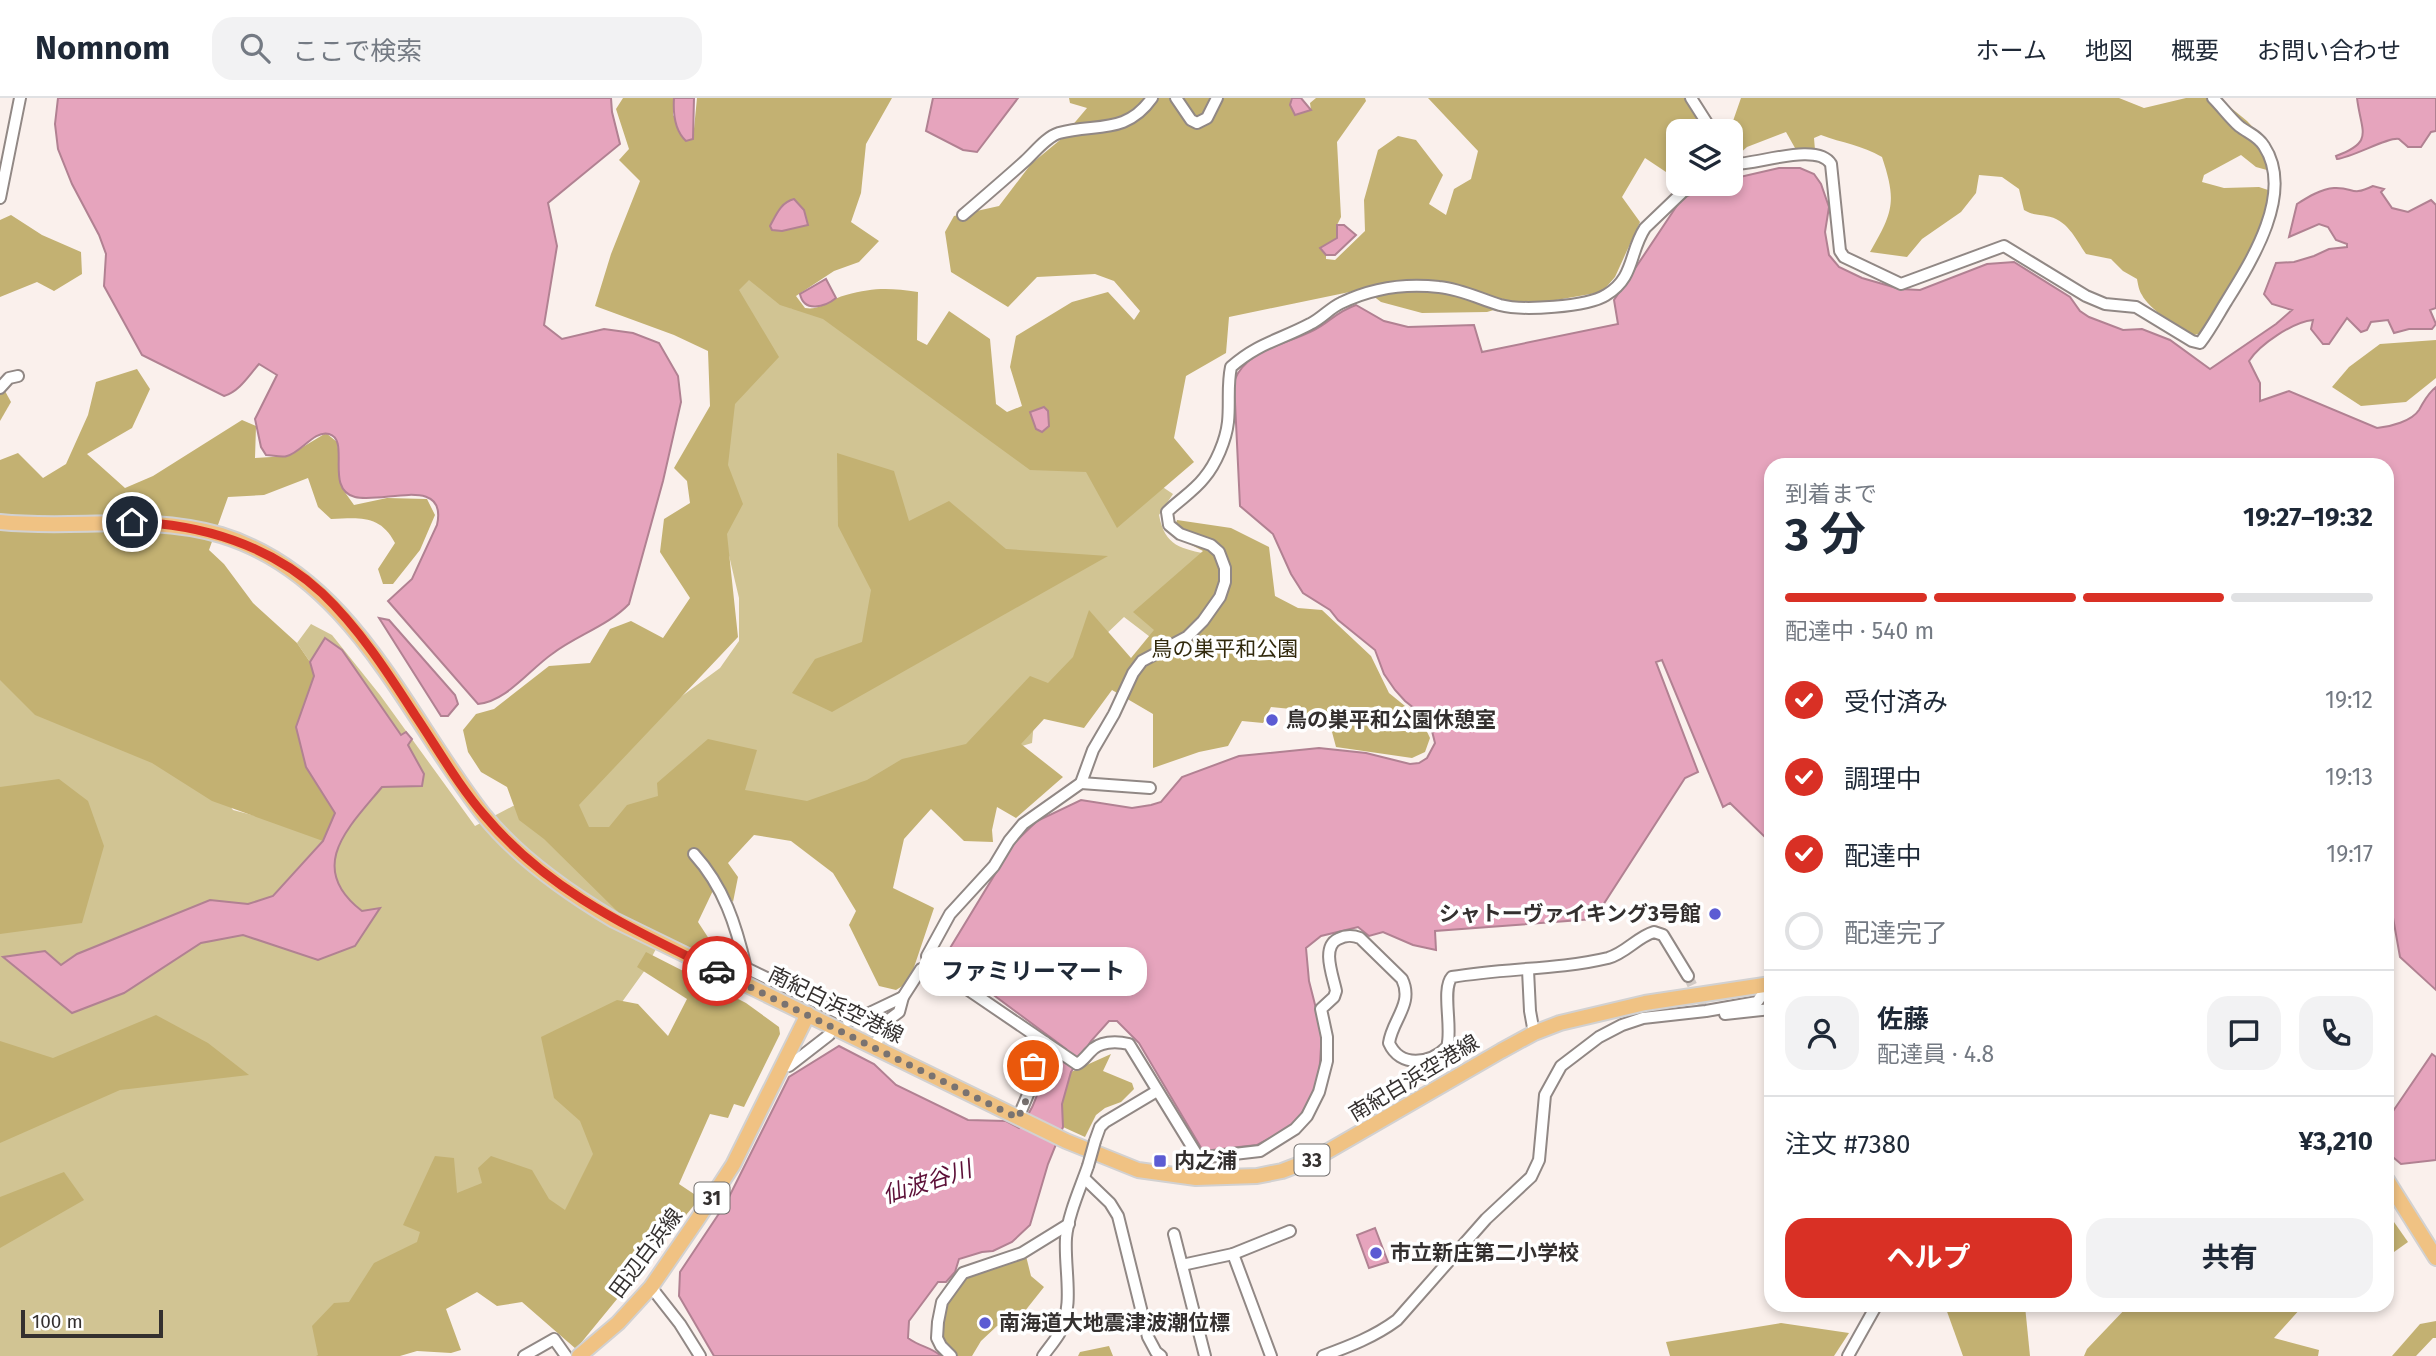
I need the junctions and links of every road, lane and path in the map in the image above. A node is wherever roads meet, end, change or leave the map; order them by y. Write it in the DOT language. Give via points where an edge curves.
graph roads {
  1 [pos="20,98"];
  2 [pos="1152,98"];
  3 [pos="1176,98"];
  4 [pos="1217,98"];
  5 [pos="1691,98"];
  6 [pos="2213,98"];
  7 [pos="1704,119"];
  8 [pos="1743,162"];
  9 [pos="1678,196"];
  10 [pos="0,198"];
  11 [pos="963,215"];
  12 [pos="18,376"];
  13 [pos="0,388"];
  14 [pos="0,522"];
  15 [pos="1081,783"];
  16 [pos="1150,788"];
  17 [pos="694,854"];
  18 [pos="929,967"];
  19 [pos="746,968"];
  20 [pos="1528,970"];
  21 [pos="1688,976"];
  22 [pos="733,979"];
  23 [pos="1764,985"];
  24 [pos="1764,990"];
  25 [pos="903,997"];
  26 [pos="1704,1009"];
  27 [pos="1764,1010"];
  28 [pos="808,1014"];
  29 [pos="1534,1033"];
  30 [pos="829,1035"];
  31 [pos="1045,1042"];
  32 [pos="875,1046"];
  33 [pos="783,1065"];
  34 [pos="1157,1091"];
  35 [pos="1020,1119"];
  36 [pos="1086,1172"];
  37 [pos="2394,1191"];
  38 [pos="1069,1224"];
  39 [pos="1290,1231"];
  40 [pos="1174,1234"];
  41 [pos="1233,1254"];
  42 [pos="2436,1258"];
  43 [pos="1182,1265"];
  44 [pos="651,1287"];
  45 [pos="1873,1312"];
  46 [pos="524,1356"];
  47 [pos="566,1356"];
  48 [pos="579,1356"];
  49 [pos="700,1356"];
  50 [pos="951,1356"];
  51 [pos="1043,1356"];
  52 [pos="1161,1356"];
  53 [pos="1205,1356"];
  54 [pos="1271,1356"];
  55 [pos="1324,1356"];
  56 [pos="1848,1356"];
  1 -- 10 [label="street"];
  2 -- 11 [label="street" via="1136,116 1113,127 1052,136"];
  3 -- 4 [label="street" via="1197,123 1207,118"];
  5 -- 7 [label="street"];
  6 -- 8 [label="street" via="2259,138 2272,161 2274,178 2269,220 2251,262 2200,343 2136,307 2105,304 2086,296 2004,246 1901,284 1840,251 1831,164 1826,157 1782,156"];
  9 -- 15 [label="street" via="1644,228 1627,276 1606,295 1533,309 1512,308 1452,288 1382,288 1338,303 1312,324 1261,345 1231,367 1227,431 1217,456 1204,478 1167,512 1169,525 1180,534 1219,552 1225,568 1220,597 1187,637 1142,661 1132,673"];
  12 -- 13 [label="street"];
  14 -- 22 [label="main road, 南紀白浜空港線 / 33" via="181,525 242,542 290,569 322,593 367,645 485,817 534,865 614,920"];
  15 -- 16 [label="street"];
  15 -- 18 [label="street" via="1023,824 994,866 950,914 926,956"];
  17 -- 19 [label="street" via="724,897"];
  18 -- 25 [label="street" via="921,970"];
  18 -- 31 [label="street"];
  19 -- 22 [label="street" via="737,968"];
  19 -- 25 [label="street" via="849,1020"];
  20 -- 21 [label="street" via="1609,958 1654,932 1663,935"];
  20 -- 29 [label="street"];
  20 -- 34 [label="street" via="1451,977 1447,1047 1436,1055 1408,1061 1399,1058 1389,1043 1405,1003 1402,979 1360,938 1345,936 1330,947 1336,991 1321,1009 1327,1041 1324,1076 1317,1098 1298,1126 1260,1151 1199,1158"];
  22 -- 28 [label="main road, 南紀白浜空港線 / 33"];
  23 -- 29 [label="main road, 南紀白浜空港線 / 33" via="1611,1010"];
  24 -- 26 [label="street" via="1757,1002"];
  25 -- 32 [label="street" via="899,1012 887,1021"];
  26 -- 27 [label="street" via="1726,1014"];
  26 -- 55 [label="street" via="1622,1025 1561,1066 1545,1095 1539,1160 1531,1177 1486,1219 1397,1320 1363,1341"];
  28 -- 32 [label="main road, 南紀白浜空港線 / 33"];
  28 -- 33 [label="main road, 田辺白浜線 / 31"];
  29 -- 35 [label="main road, 南紀白浜空港線 / 33" via="1336,1148 1257,1177 1225,1179 1138,1170"];
  30 -- 33 [label="street" via="789,1066"];
  31 -- 34 [label="street" via="1077,1064 1102,1044 1129,1044"];
  31 -- 35 [label="street" via="1033,1066"];
  32 -- 35 [label="main road, 南紀白浜空港線 / 33"];
  33 -- 44 [label="main road, 田辺白浜線 / 31" via="733,1165"];
  34 -- 36 [label="street, bridge" via="1105,1122"];
  36 -- 38 [label="street"];
  36 -- 52 [label="street" via="1118,1216 1148,1337"];
  37 -- 42 [label="main road"];
  38 -- 50 [label="street" via="1022,1253 963,1273 942,1302 938,1322 937,1338"];
  38 -- 51 [label="street" via="1065,1318"];
  39 -- 41 [label="street"];
  40 -- 43 [label="street"];
  41 -- 43 [label="street"];
  41 -- 54 [label="street"];
  43 -- 53 [label="street"];
  44 -- 48 [label="main road, 田辺白浜線 / 31" via="618,1324"];
  44 -- 49 [label="street"];
  45 -- 56 [label="street"];
  46 -- 47 [label="street" via="554,1339"];
}
